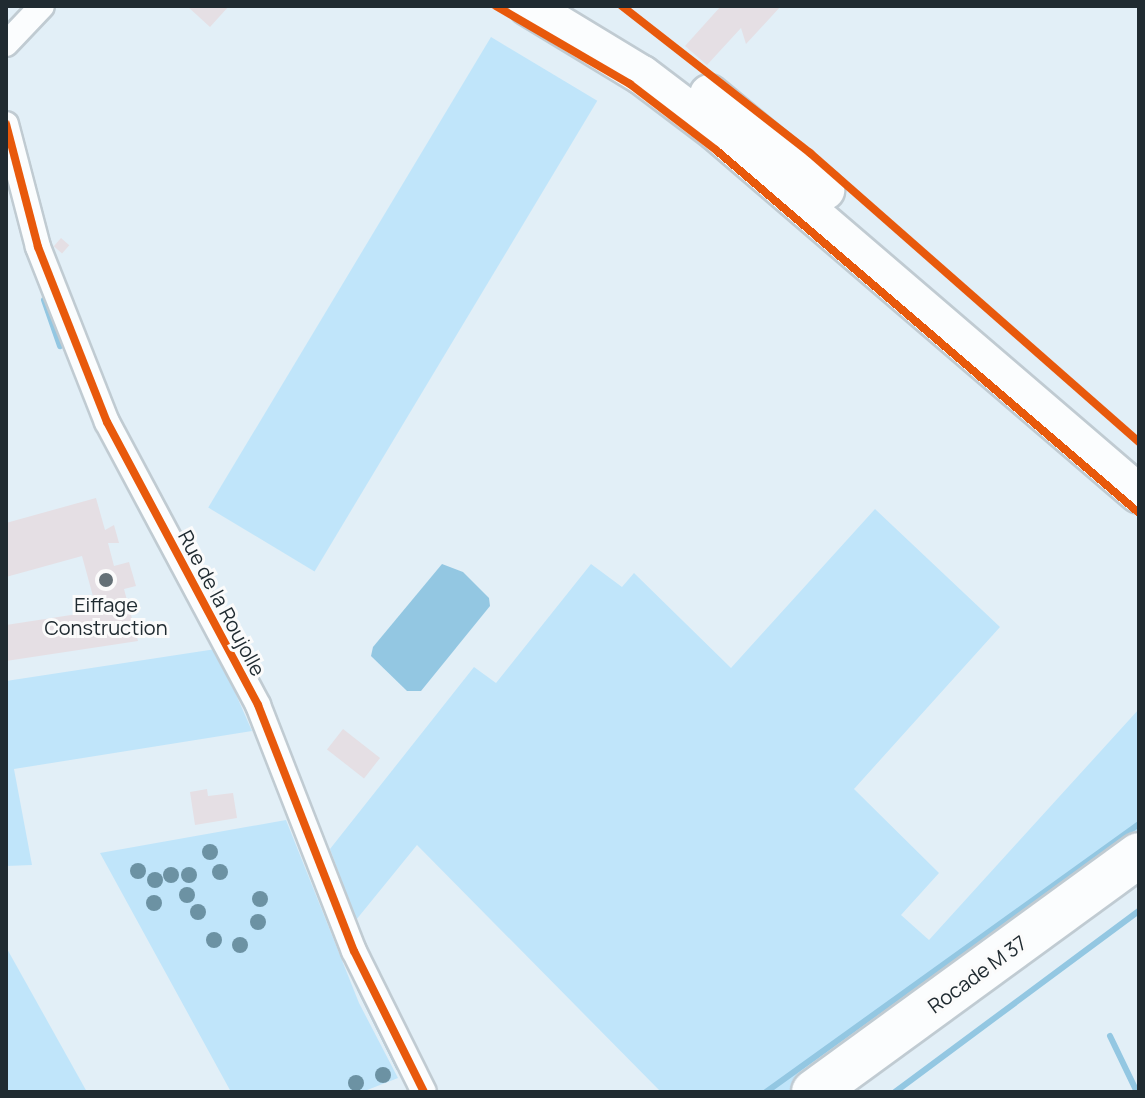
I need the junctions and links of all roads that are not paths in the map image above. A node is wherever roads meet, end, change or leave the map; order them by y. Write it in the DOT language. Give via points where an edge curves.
graph roads {
  1 [pos="42,6"];
  2 [pos="528,6"];
  3 [pos="579,6"];
  4 [pos="6,44"];
  5 [pos="6,124"];
  6 [pos="1139,460"];
  7 [pos="1139,494"];
  8 [pos="1139,855"];
  9 [pos="1139,883"];
  10 [pos="424,1092"];
  11 [pos="814,1092"];
  12 [pos="857,1092"];
  1 -- 4 [label="street"];
  2 -- 7 [label="main road" via="642,75 716,131"];
  3 -- 6 [label="main road" via="667,62 761,133"];
  5 -- 10 [label="street, Rue de la Roujolle" via="38,247 81,363 107,422 258,705 354,951"];
  8 -- 11 [label="highway, Rocade M 37"];
  9 -- 12 [label="highway, Rocade M 37"];
}
